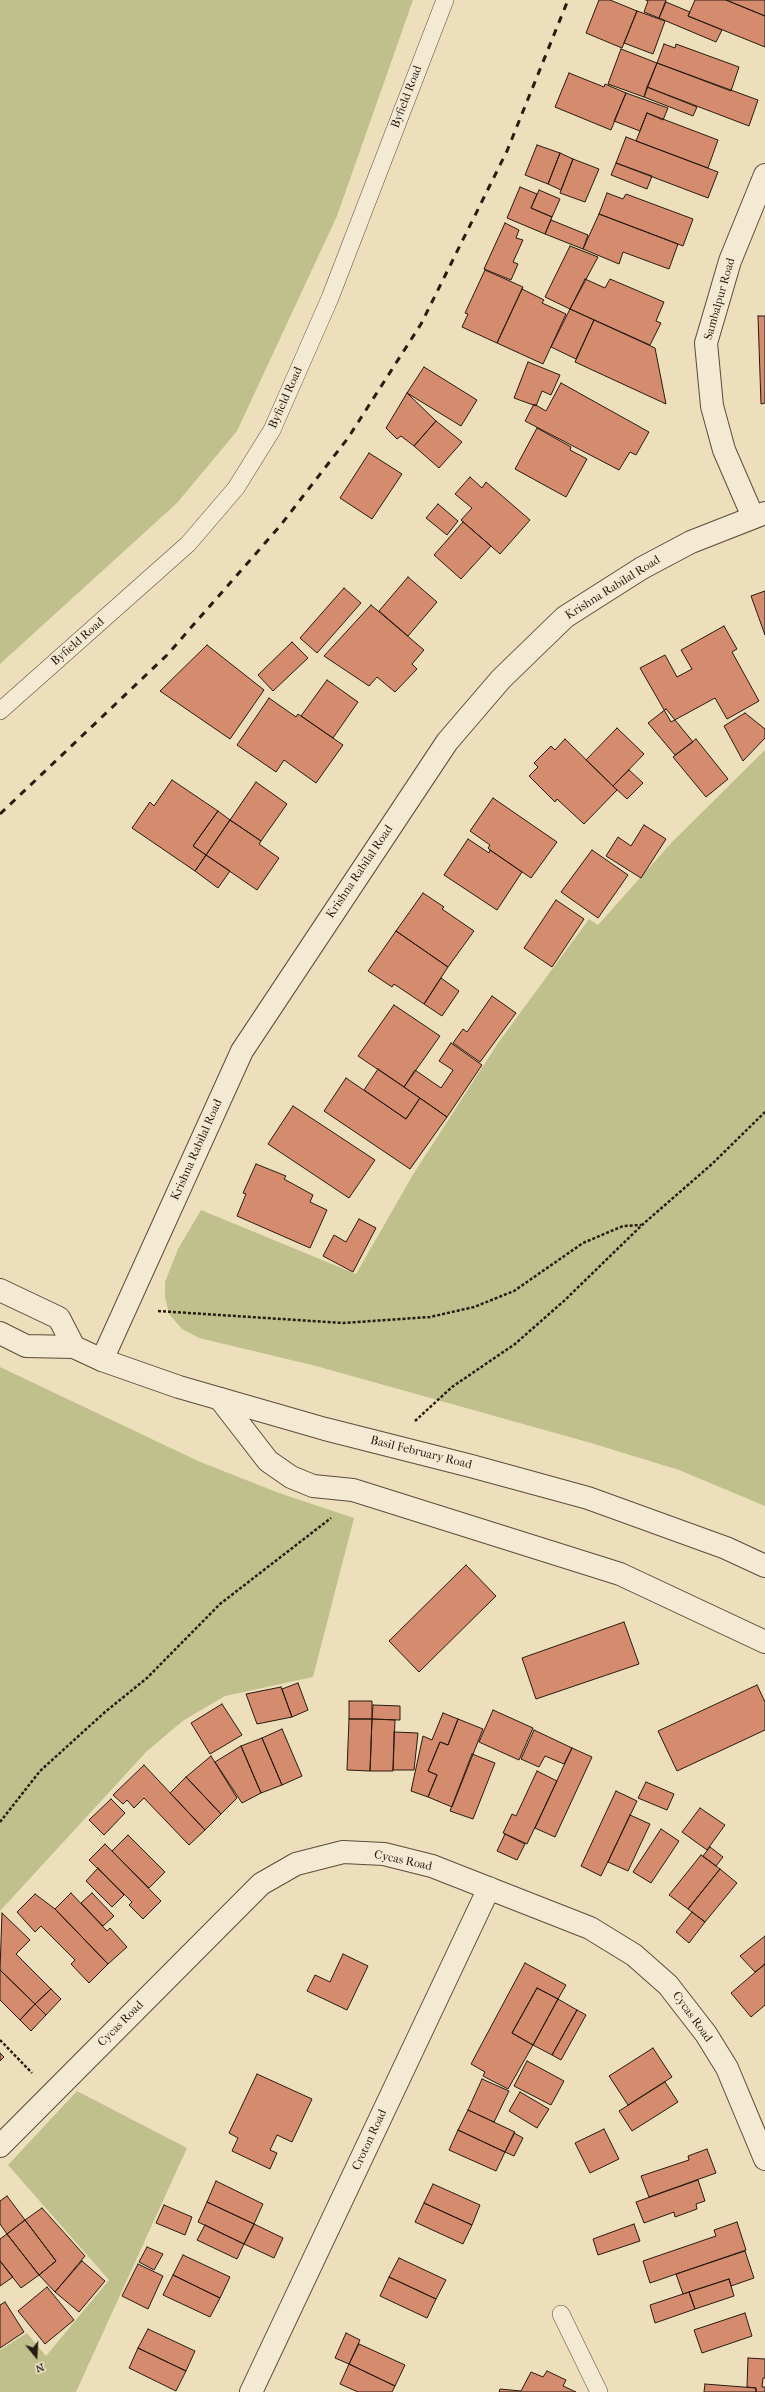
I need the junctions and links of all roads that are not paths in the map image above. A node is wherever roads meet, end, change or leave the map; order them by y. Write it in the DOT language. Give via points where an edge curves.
graph roads {
  1 [pos="445,0"];
  2 [pos="765,175"];
  3 [pos="759,515"];
  4 [pos="0,711"];
  5 [pos="0,1290"];
  6 [pos="0,1333"];
  7 [pos="74,1347"];
  8 [pos="102,1360"];
  9 [pos="220,1399"];
  10 [pos="765,1566"];
  11 [pos="765,1642"];
  12 [pos="488,1888"];
  13 [pos="0,2146"];
  14 [pos="765,2159"];
  15 [pos="561,2314"];
  16 [pos="251,2392"];
  17 [pos="599,2392"];
  1 -- 4 [label="lane, Byfield Road" via="330,298 272,430 236,488 188,544"];
  2 -- 3 [label="street, Sambalpur Road" via="730,261 706,343 712,406 724,450"];
  3 -- 8 [label="street, Krishna Rabilal Road" via="692,542 642,568 565,618 501,679 447,742 242,1051"];
  5 -- 7 [label="street" via="59,1318"];
  6 -- 7 [label="street, Basil February Road" via="26,1346"];
  7 -- 8 [label="street, Basil February Road"];
  8 -- 9 [label="street, Basil February Road"];
  9 -- 10 [label="street, Basil February Road" via="588,1498 726,1548"];
  9 -- 11 [label="street" via="268,1461 291,1477 313,1486 353,1490 620,1574"];
  12 -- 13 [label="street, Cycas Road" via="432,1866 384,1854 343,1852 296,1864 261,1884"];
  12 -- 14 [label="street, Cycas Road" via="590,1928 634,1955 668,1985 706,2034 727,2068"];
  12 -- 16 [label="street, Croton Road"];
  15 -- 17 [label="lane"];
}
